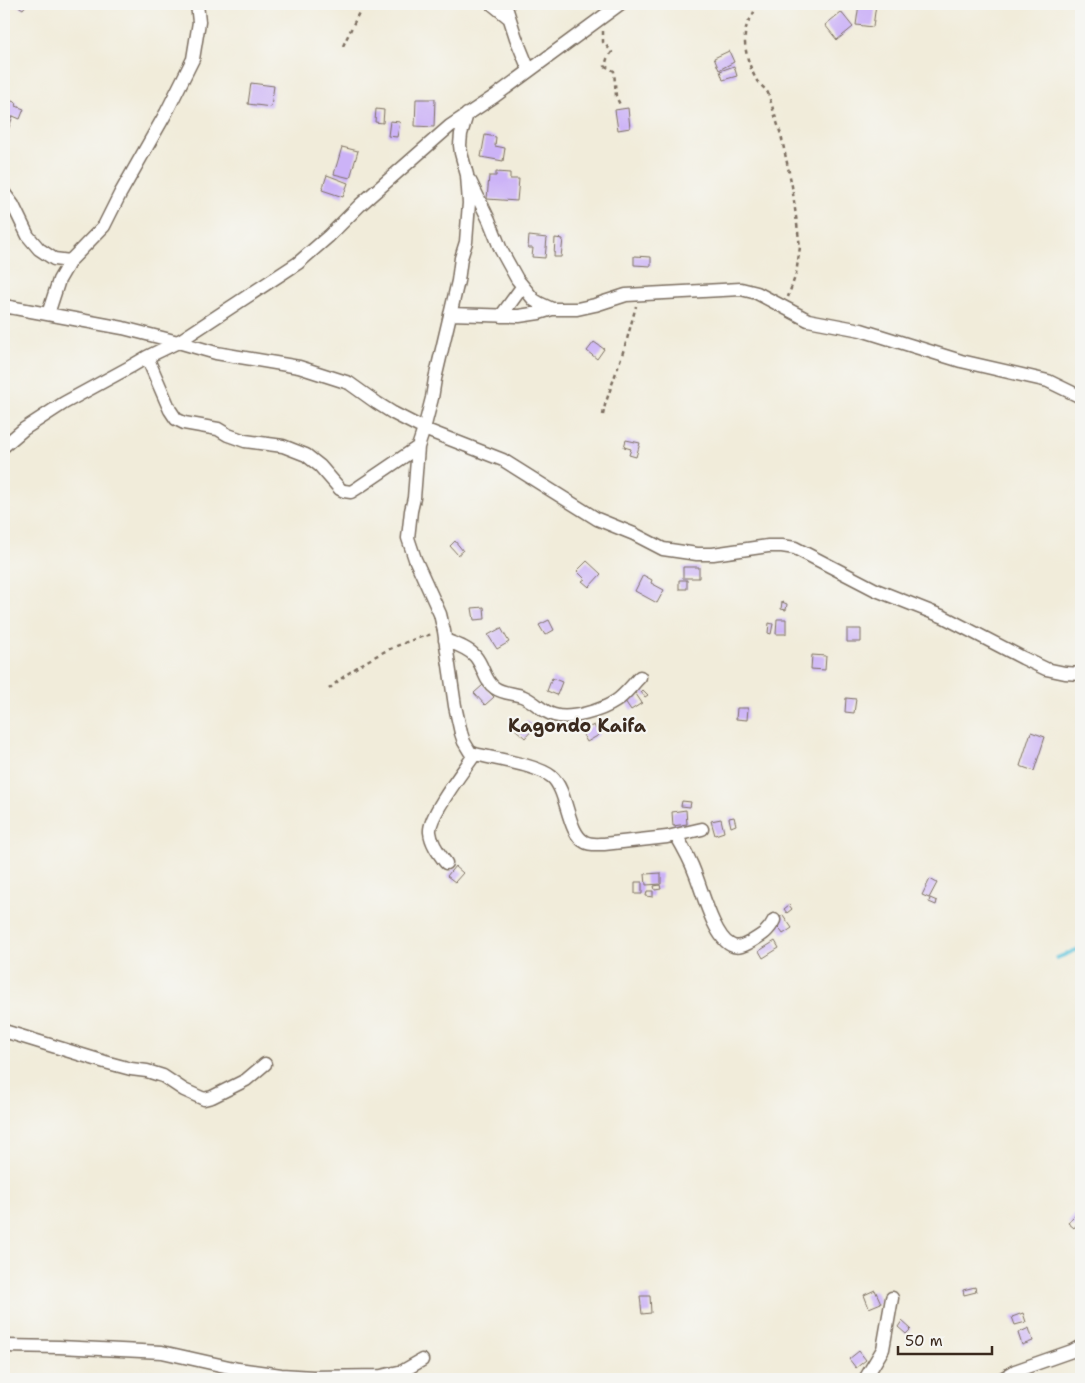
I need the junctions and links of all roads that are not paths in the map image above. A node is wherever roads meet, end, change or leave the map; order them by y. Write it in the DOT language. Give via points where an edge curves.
graph roads {
  1 [pos="197,4"];
  2 [pos="492,4"];
  3 [pos="505,4"];
  4 [pos="620,4"];
  5 [pos="508,18"];
  6 [pos="529,70"];
  7 [pos="467,114"];
  8 [pos="467,174"];
  9 [pos="4,193"];
  10 [pos="70,261"];
  11 [pos="522,287"];
  12 [pos="4,306"];
  13 [pos="552,309"];
  14 [pos="48,314"];
  15 [pos="450,314"];
  16 [pos="501,316"];
  17 [pos="178,342"];
  18 [pos="147,357"];
  19 [pos="1081,397"];
  20 [pos="424,429"];
  21 [pos="4,446"];
  22 [pos="418,448"];
  23 [pos="445,636"];
  24 [pos="1081,674"];
  25 [pos="640,677"];
  26 [pos="475,754"];
  27 [pos="702,829"];
  28 [pos="676,835"];
  29 [pos="446,864"];
  30 [pos="774,920"];
  31 [pos="4,1031"];
  32 [pos="266,1064"];
  33 [pos="892,1298"];
  34 [pos="4,1346"];
  35 [pos="1081,1346"];
  36 [pos="422,1360"];
  37 [pos="865,1379"];
  38 [pos="1002,1379"];
  1 -- 10 [label="street" via="199,22 193,59 104,226"];
  2 -- 5 [label="street"];
  3 -- 5 [label="street"];
  4 -- 6 [label="street"];
  5 -- 6 [label="street"];
  6 -- 7 [label="street"];
  7 -- 8 [label="street" via="460,145"];
  7 -- 17 [label="street" via="360,205 298,263"];
  8 -- 11 [label="street" via="508,265"];
  8 -- 15 [label="street" via="466,242"];
  9 -- 10 [label="street" via="39,249 54,259"];
  10 -- 14 [label="street" via="59,280"];
  11 -- 13 [label="street" via="539,304"];
  11 -- 16 [label="street"];
  12 -- 14 [label="street"];
  13 -- 16 [label="street"];
  13 -- 19 [label="street" via="577,309 626,295 741,289 757,293 808,320 860,330 954,359 1048,381"];
  14 -- 17 [label="street"];
  15 -- 16 [label="street"];
  15 -- 20 [label="street"];
  17 -- 18 [label="street"];
  17 -- 20 [label="street" via="216,353 299,367 349,384"];
  18 -- 21 [label="street" via="64,403"];
  18 -- 22 [label="street" via="176,419 218,429 245,441 283,446 306,455 344,491 351,492"];
  20 -- 22 [label="street"];
  20 -- 24 [label="street" via="503,460 597,519 663,549 713,554 768,546 795,548 876,590 944,618 1046,669"];
  22 -- 23 [label="street" via="408,538 440,614"];
  23 -- 25 [label="street" via="476,656 487,679 496,689 522,696 554,715 584,714 615,702"];
  23 -- 26 [label="street" via="461,733 470,752"];
  26 -- 28 [label="street" via="547,773 559,786 576,832 585,843 604,844"];
  26 -- 29 [label="street" via="436,810 430,826 436,850"];
  27 -- 28 [label="street"];
  28 -- 30 [label="street" via="687,854 706,906 726,942 732,946 744,946 771,927"];
  31 -- 32 [label="street" via="163,1076 204,1099 246,1080"];
  33 -- 37 [label="street" via="883,1349"];
  34 -- 36 [label="street" via="162,1352 238,1369 313,1377 382,1376 403,1371"];
  35 -- 38 [label="street"];
}
